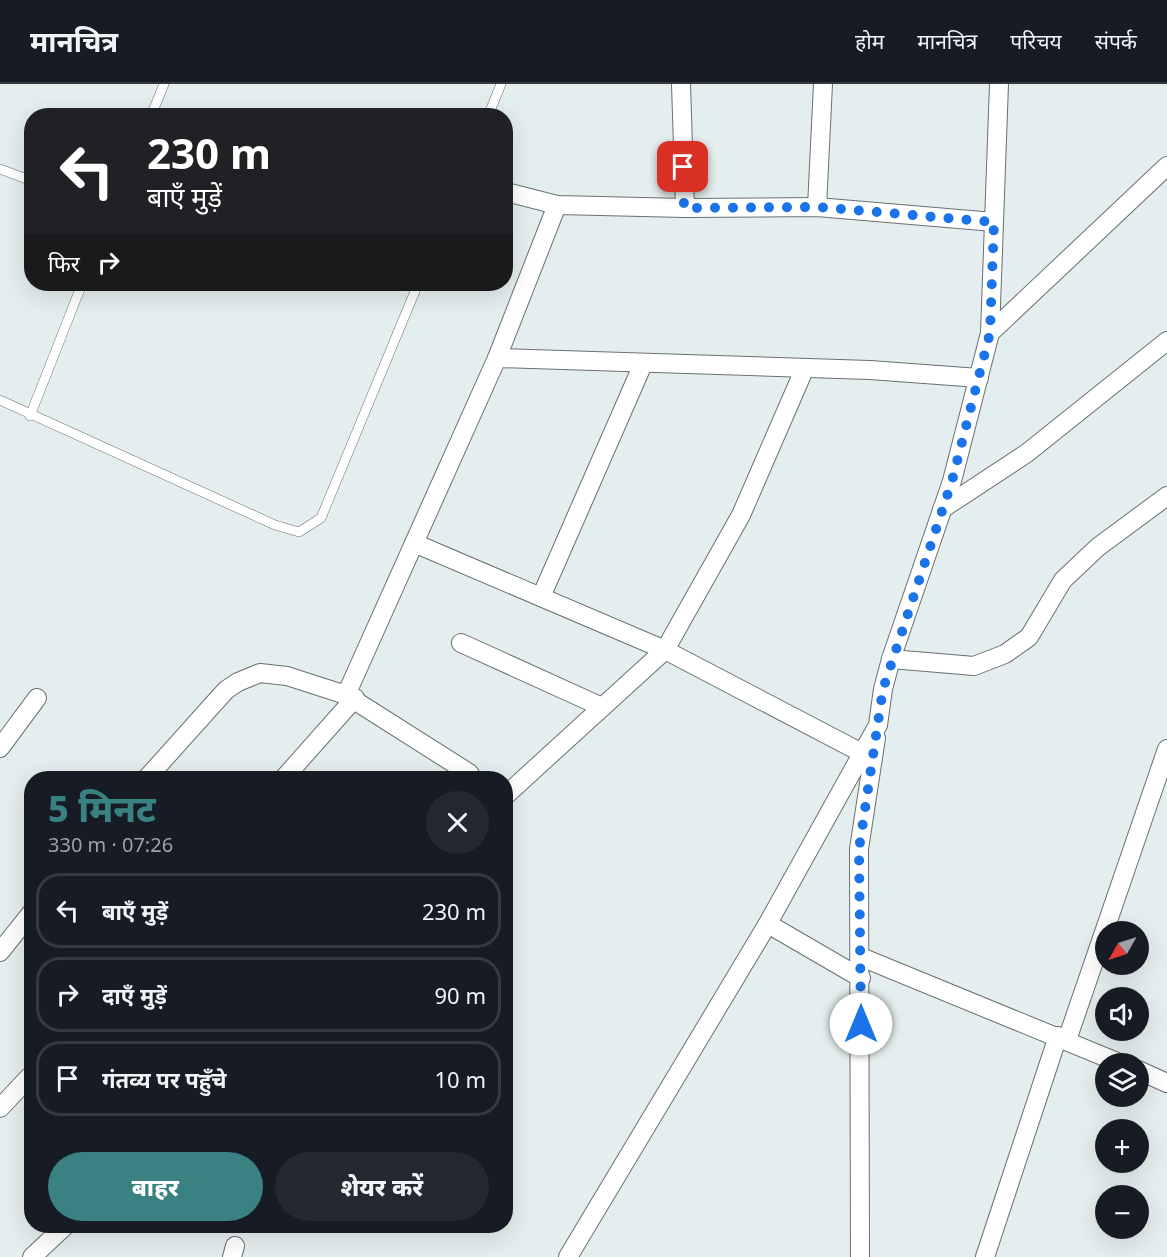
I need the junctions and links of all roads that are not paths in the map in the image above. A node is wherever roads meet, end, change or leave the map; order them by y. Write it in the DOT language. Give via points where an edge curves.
graph roads {
  1 [pos="164,84"];
  2 [pos="501,84"];
  3 [pos="681,84"];
  4 [pos="823,84"];
  5 [pos="999,84"];
  6 [pos="154,108"];
  7 [pos="491,108"];
  8 [pos="1167,166"];
  9 [pos="0,169"];
  10 [pos="24,178"];
  11 [pos="513,194"];
  12 [pos="557,205"];
  13 [pos="817,207"];
  14 [pos="684,208"];
  15 [pos="994,222"];
  16 [pos="79,291"];
  17 [pos="415,291"];
  18 [pos="990,333"];
  19 [pos="1167,341"];
  20 [pos="497,358"];
  21 [pos="643,364"];
  22 [pos="804,370"];
  23 [pos="979,378"];
  24 [pos="0,400"];
  25 [pos="30,416"];
  26 [pos="1162,504"];
  27 [pos="942,509"];
  28 [pos="414,543"];
  29 [pos="541,597"];
  30 [pos="461,643"];
  31 [pos="665,650"];
  32 [pos="891,659"];
  33 [pos="350,697"];
  34 [pos="37,698"];
  35 [pos="602,707"];
  36 [pos="878,724"];
  37 [pos="0,748"];
  38 [pos="1167,749"];
  39 [pos="862,753"];
  40 [pos="153,771"];
  41 [pos="290,771"];
  42 [pos="466,771"];
  43 [pos="513,789"];
  44 [pos="24,922"];
  45 [pos="768,924"];
  46 [pos="0,952"];
  47 [pos="861,957"];
  48 [pos="861,978"];
  49 [pos="1062,1038"];
  50 [pos="1097,1053"];
  51 [pos="1149,1075"];
  52 [pos="24,1082"];
  53 [pos="1167,1083"];
  54 [pos="0,1108"];
  55 [pos="58,1233"];
  56 [pos="32,1257"];
  57 [pos="568,1257"];
  58 [pos="860,1257"];
  59 [pos="985,1257"];
  1 -- 6 [label="lane"];
  2 -- 7 [label="lane"];
  3 -- 14 [label="street"];
  4 -- 13 [label="street"];
  5 -- 15 [label="street"];
  8 -- 18 [label="street"];
  9 -- 10 [label="lane"];
  11 -- 12 [label="street"];
  12 -- 14 [label="street"];
  12 -- 20 [label="street"];
  13 -- 14 [label="street"];
  13 -- 15 [label="street"];
  15 -- 18 [label="street"];
  16 -- 25 [label="lane"];
  17 -- 25 [label="lane" via="321,518 299,532 275,525"];
  18 -- 23 [label="street"];
  19 -- 27 [label="street" via="1027,453"];
  20 -- 21 [label="street"];
  20 -- 28 [label="street"];
  21 -- 22 [label="street"];
  21 -- 29 [label="street"];
  22 -- 23 [label="street" via="870,370"];
  22 -- 31 [label="street" via="741,515"];
  23 -- 27 [label="street"];
  24 -- 25 [label="lane"];
  26 -- 32 [label="street" via="1098,547 1063,580 1029,638 1005,654 974,666"];
  27 -- 32 [label="street"];
  28 -- 29 [label="street"];
  28 -- 33 [label="street"];
  29 -- 31 [label="street"];
  30 -- 35 [label="street"];
  31 -- 35 [label="street"];
  31 -- 39 [label="street"];
  32 -- 36 [label="street"];
  33 -- 40 [label="street" via="287,676 260,673 226,690"];
  33 -- 41 [label="street"];
  33 -- 42 [label="street"];
  34 -- 37 [label="street"];
  35 -- 43 [label="street"];
  36 -- 39 [label="street"];
  36 -- 47 [label="street" via="859,849"];
  38 -- 49 [label="street"];
  39 -- 45 [label="street"];
  44 -- 46 [label="street"];
  45 -- 48 [label="street"];
  45 -- 57 [label="street"];
  47 -- 48 [label="street"];
  47 -- 49 [label="street"];
  48 -- 58 [label="street"];
  49 -- 50 [label="street"];
  49 -- 59 [label="street"];
  51 -- 53 [label="street"];
  52 -- 54 [label="street"];
  55 -- 56 [label="street"];
}
